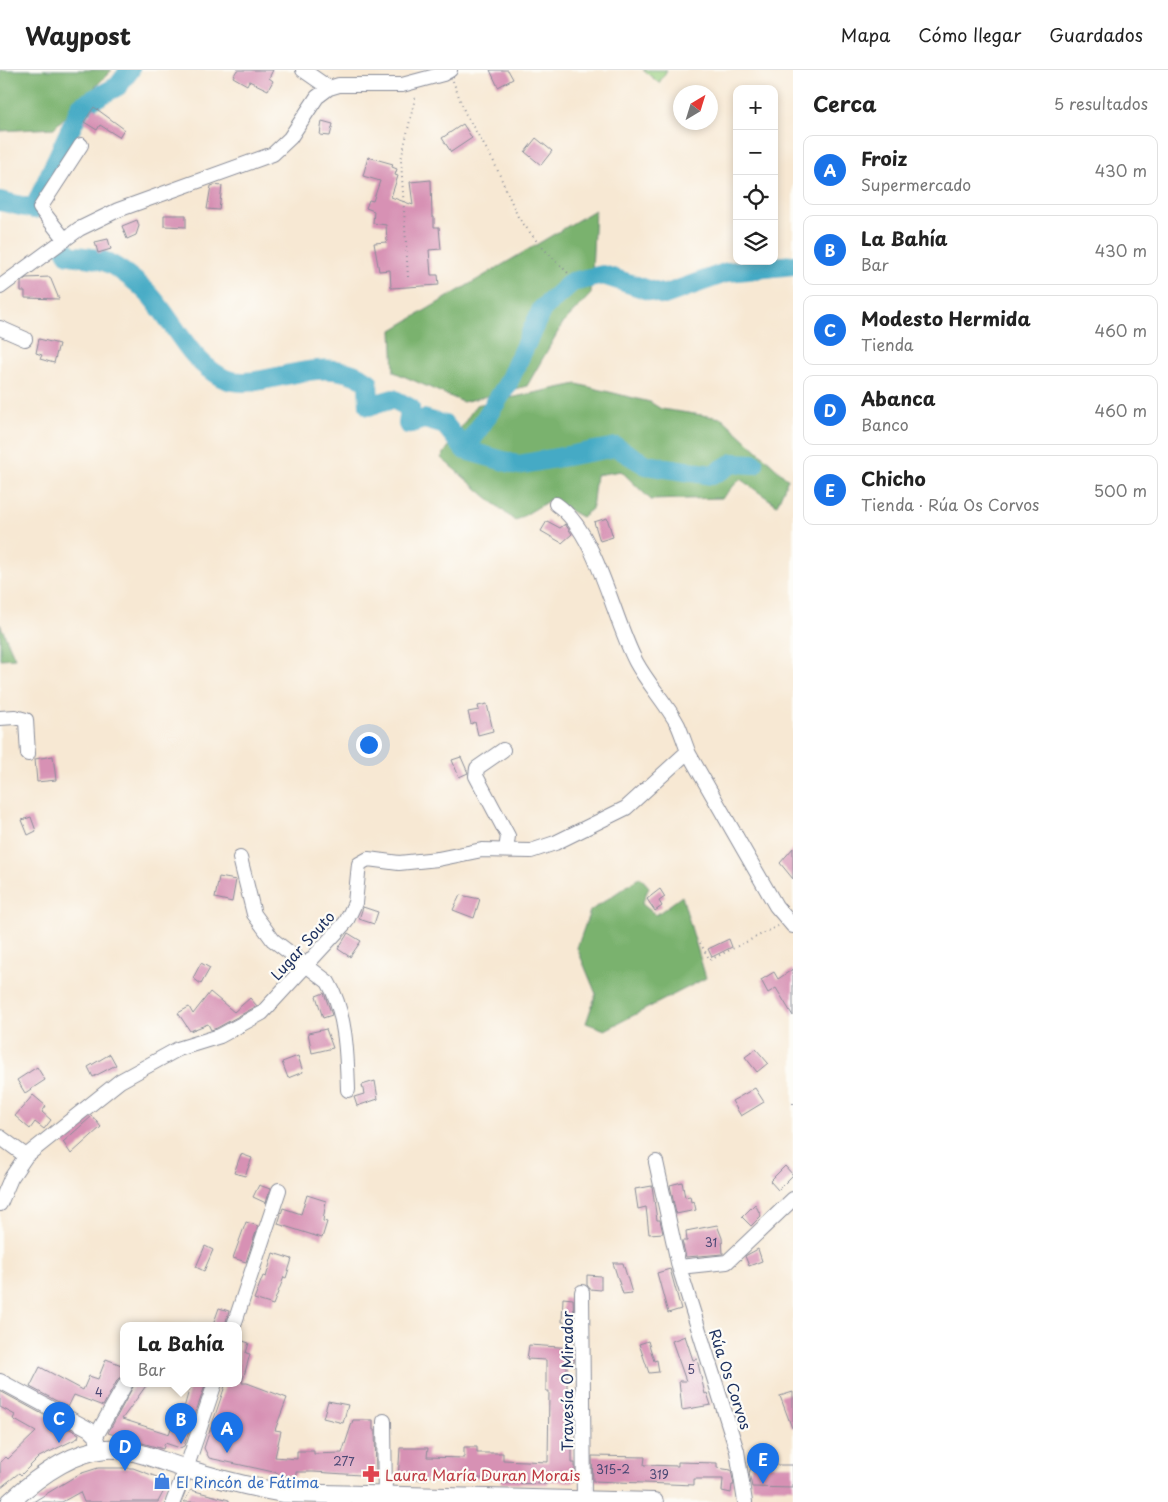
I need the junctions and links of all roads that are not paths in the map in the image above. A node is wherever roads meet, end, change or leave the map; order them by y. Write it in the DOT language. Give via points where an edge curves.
graph roads {
  1 [pos="303,70"];
  2 [pos="451,73"];
  3 [pos="328,88"];
  4 [pos="81,145"];
  5 [pos="65,240"];
  6 [pos="0,287"];
  7 [pos="0,328"];
  8 [pos="25,339"];
  9 [pos="556,504"];
  10 [pos="0,718"];
  11 [pos="503,750"];
  12 [pos="28,754"];
  13 [pos="689,754"];
  14 [pos="506,850"];
  15 [pos="240,858"];
  16 [pos="791,924"];
  17 [pos="307,965"];
  18 [pos="348,1090"];
  19 [pos="0,1137"];
  20 [pos="26,1156"];
  21 [pos="656,1162"];
  22 [pos="279,1190"];
  23 [pos="793,1199"];
  24 [pos="0,1204"];
  25 [pos="679,1267"];
  26 [pos="582,1292"];
  27 [pos="235,1322"];
  28 [pos="0,1381"];
  29 [pos="124,1387"];
  30 [pos="214,1387"];
  31 [pos="384,1420"];
  32 [pos="97,1443"];
  33 [pos="186,1469"];
  34 [pos="300,1498"];
  35 [pos="385,1498"];
  36 [pos="437,1499"];
  37 [pos="557,1501"];
  38 [pos="584,1501"];
  39 [pos="10,1502"];
  40 [pos="173,1502"];
  41 [pos="654,1502"];
  42 [pos="745,1502"];
  1 -- 3 [label="street"];
  2 -- 3 [label="street" via="402,85 339,85"];
  3 -- 5 [label="street" via="317,97 290,138 273,154 118,210 79,229"];
  4 -- 5 [label="street" via="40,208"];
  5 -- 6 [label="street"];
  7 -- 8 [label="street"];
  9 -- 13 [label="street" via="566,511 591,546 636,662 678,727"];
  10 -- 12 [label="street" via="15,716 26,720"];
  11 -- 14 [label="street" via="477,768 476,776 508,836"];
  13 -- 14 [label="street, Lugar Souto" via="626,808 555,843 530,851"];
  13 -- 16 [label="street" via="776,906"];
  14 -- 17 [label="street, Lugar Souto" via="482,850 399,863 368,859 358,864 355,904 346,922"];
  15 -- 17 [label="street" via="254,914 273,940"];
  17 -- 18 [label="street" via="328,982 334,992 348,1060"];
  17 -- 20 [label="street, Lugar Souto" via="262,1013 220,1036 178,1049 120,1081"];
  19 -- 20 [label="street"];
  20 -- 24 [label="street, Lugar Souto" via="11,1178"];
  21 -- 25 [label="street, Rúa Os Corvos"];
  22 -- 27 [label="street"];
  23 -- 25 [label="street" via="727,1262"];
  25 -- 42 [label="street, Rúa Os Corvos" via="737,1451"];
  26 -- 38 [label="street, Travesía O Mirador"];
  28 -- 32 [label="street" via="89,1429"];
  29 -- 32 [label="street"];
  30 -- 33 [label="street"];
  31 -- 35 [label="street"];
  32 -- 33 [label="main road"];
  32 -- 39 [label="main road"];
  33 -- 34 [label="main road" via="242,1486"];
  33 -- 40 [label="street"];
  34 -- 35 [label="main road"];
  35 -- 36 [label="main road"];
  36 -- 37 [label="main road"];
  37 -- 38 [label="main road"];
  38 -- 41 [label="main road"];
}
